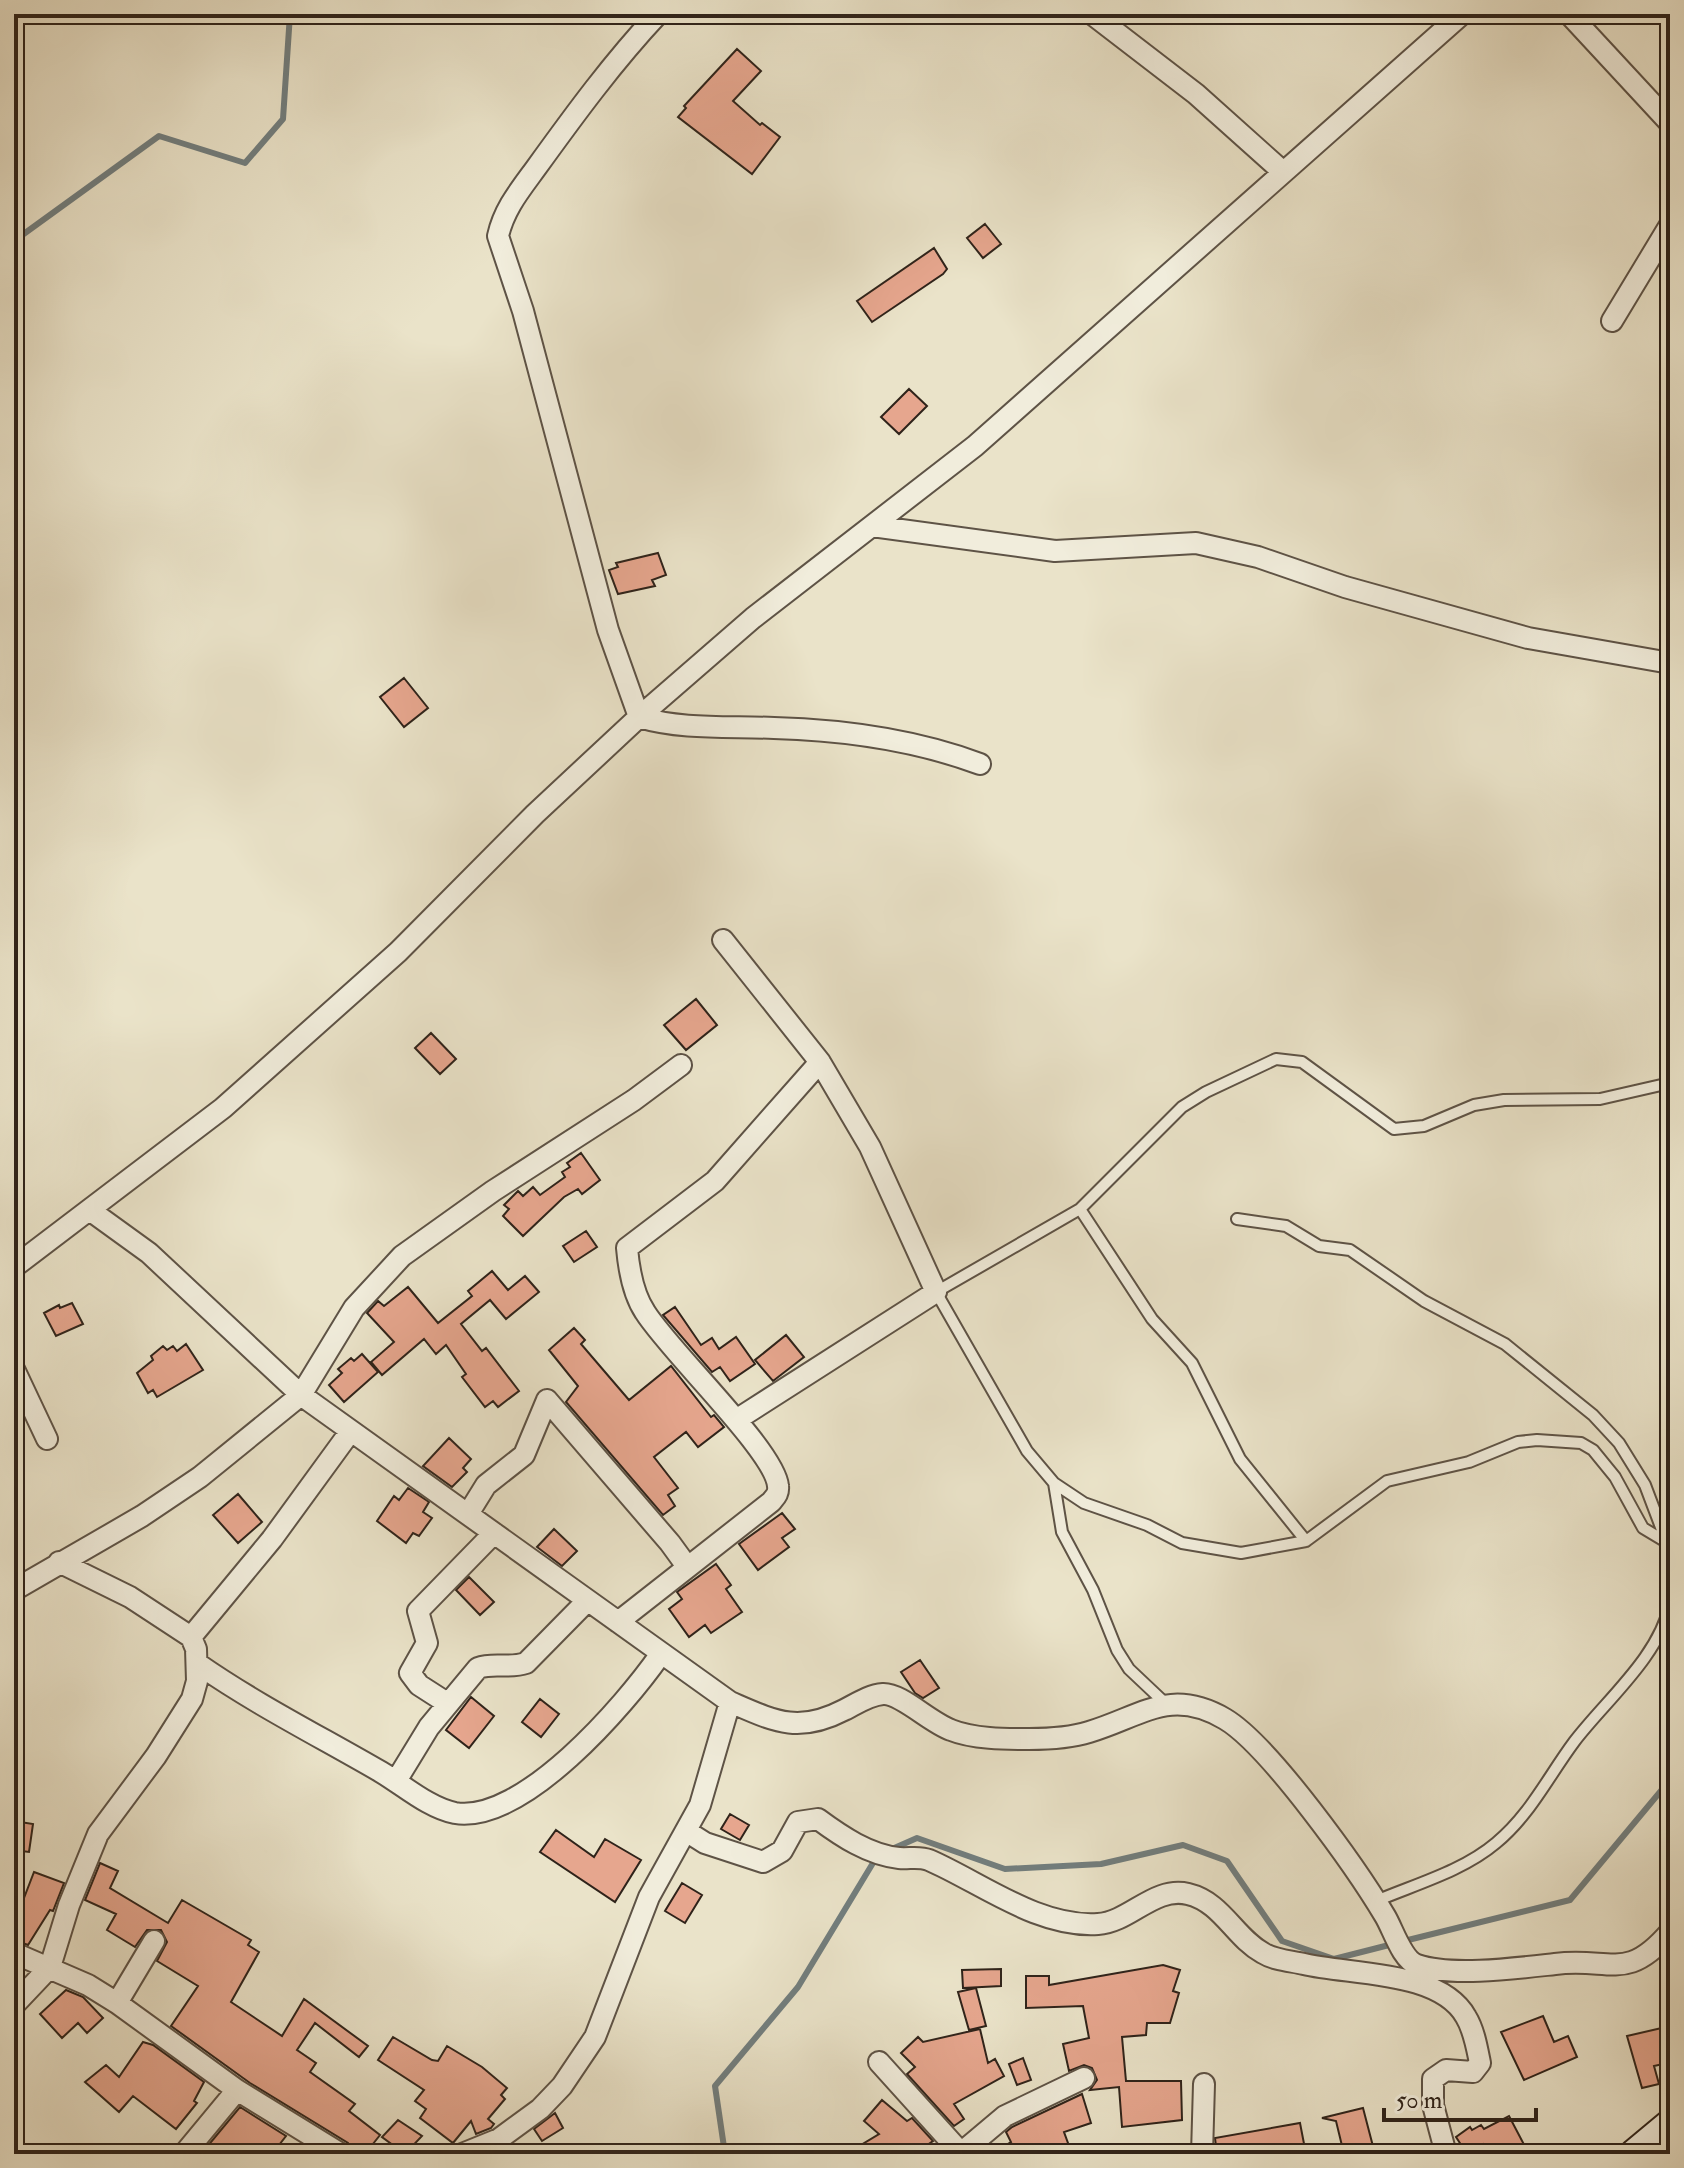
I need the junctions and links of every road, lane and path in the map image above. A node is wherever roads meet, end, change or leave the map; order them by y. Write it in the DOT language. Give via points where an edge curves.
graph roads {
  1 [pos="658,14"];
  2 [pos="1092,14"];
  3 [pos="1462,14"];
  4 [pos="1569,14"];
  5 [pos="1670,123"];
  6 [pos="1282,171"];
  7 [pos="1670,225"];
  8 [pos="1612,321"];
  9 [pos="872,526"];
  10 [pos="1670,663"];
  11 [pos="639,717"];
  12 [pos="980,764"];
  13 [pos="723,940"];
  14 [pos="820,1062"];
  15 [pos="681,1065"];
  16 [pos="1670,1083"];
  17 [pos="1080,1209"];
  18 [pos="91,1211"];
  19 [pos="1237,1219"];
  20 [pos="14,1267"];
  21 [pos="936,1292"];
  22 [pos="14,1369"];
  23 [pos="301,1395"];
  24 [pos="736,1420"];
  25 [pos="350,1432"];
  26 [pos="47,1439"];
  27 [pos="1054,1483"];
  28 [pos="468,1514"];
  29 [pos="494,1533"];
  30 [pos="1306,1541"];
  31 [pos="1669,1547"];
  32 [pos="59,1562"];
  33 [pos="686,1565"];
  34 [pos="14,1590"];
  35 [pos="587,1601"];
  36 [pos="1670,1604"];
  37 [pos="618,1622"];
  38 [pos="191,1637"];
  39 [pos="660,1655"];
  40 [pos="198,1664"];
  41 [pos="730,1702"];
  42 [pos="447,1703"];
  43 [pos="1165,1703"];
  44 [pos="396,1781"];
  45 [pos="686,1831"];
  46 [pos="1376,1901"];
  47 [pos="1670,1932"];
  48 [pos="154,1941"];
  49 [pos="14,1953"];
  50 [pos="50,1967"];
  51 [pos="117,2003"];
  52 [pos="14,2005"];
  53 [pos="879,2062"];
  54 [pos="1084,2078"];
  55 [pos="1204,2084"];
  56 [pos="237,2090"];
  57 [pos="1670,2124"];
  58 [pos="962,2153"];
  59 [pos="184,2154"];
  60 [pos="341,2154"];
  61 [pos="462,2154"];
  62 [pos="1202,2154"];
  63 [pos="1446,2154"];
  64 [pos="1634,2154"];
  1 -- 11 [label="street" via="562,130 512,200 498,236 608,630"];
  2 -- 6 [label="street" via="1196,94"];
  3 -- 6 [label="street"];
  4 -- 5 [label="street"];
  6 -- 9 [label="street" via="975,446"];
  7 -- 8 [label="street"];
  9 -- 10 [label="street" via="1055,551 1196,543 1528,638"];
  9 -- 11 [label="street" via="753,618"];
  11 -- 12 [label="street" via="679,726 879,736"];
  11 -- 18 [label="street" via="398,952 223,1108"];
  13 -- 14 [label="street"];
  14 -- 21 [label="street" via="870,1147"];
  14 -- 24 [label="street" via="715,1181 627,1248 633,1285 645,1313"];
  15 -- 23 [label="street" via="402,1256 354,1308"];
  16 -- 17 [label="lane" via="1600,1099 1474,1105 1410,1130 1394,1129 1302,1062 1276,1059 1182,1107"];
  17 -- 21 [label="lane"];
  17 -- 30 [label="lane" via="1152,1319 1192,1363 1240,1459"];
  18 -- 20 [label="street"];
  18 -- 23 [label="street" via="149,1253"];
  19 -- 31 [label="lane" via="1286,1226 1319,1246 1350,1250 1424,1301 1505,1344 1593,1415 1619,1443 1645,1485"];
  21 -- 24 [label="street"];
  21 -- 27 [label="lane" via="1027,1451"];
  22 -- 26 [label="street"];
  23 -- 25 [label="street"];
  23 -- 32 [label="street" via="200,1477"];
  24 -- 33 [label="street" via="775,1476 777,1494"];
  25 -- 28 [label="street"];
  25 -- 38 [label="street"];
  27 -- 30 [label="lane" via="1109,1513 1210,1550 1241,1553"];
  27 -- 43 [label="lane" via="1062,1532 1117,1650"];
  28 -- 29 [label="street"];
  28 -- 33 [label="street" via="486,1485 524,1455 547,1400"];
  29 -- 35 [label="street"];
  29 -- 42 [label="street" via="419,1607 427,1643 410,1673"];
  30 -- 31 [label="lane" via="1387,1481 1537,1440 1581,1443 1593,1450 1643,1528"];
  32 -- 34 [label="street"];
  32 -- 38 [label="street" via="130,1597"];
  33 -- 37 [label="street"];
  35 -- 37 [label="street"];
  35 -- 42 [label="street" via="526,1663 478,1668"];
  36 -- 46 [label="lane" via="1666,1623 1647,1653 1572,1745 1523,1818 1461,1866"];
  37 -- 39 [label="street"];
  38 -- 40 [label="street"];
  39 -- 41 [label="street"];
  39 -- 44 [label="street" via="590,1740 493,1807 454,1813"];
  40 -- 44 [label="street"];
  40 -- 50 [label="street" via="192,1699 98,1834"];
  41 -- 43 [label="street" via="794,1725 825,1719 885,1694 955,1732 1029,1739 1088,1732"];
  41 -- 45 [label="street" via="710,1779"];
  42 -- 44 [label="street"];
  43 -- 46 [label="street" via="1196,1706 1227,1720 1257,1744"];
  45 -- 61 [label="street" via="649,1897 605,2015 581,2059 523,2124"];
  45 -- 63 [label="street" via="705,1843 763,1862 782,1851 798,1822 818,1819 875,1852 926,1859 1011,1903 1075,1922 1098,1924 1165,1895 1183,1893 1220,1910 1264,1954 1423,1984 1454,2001 1466,2016 1480,2063 1473,2072 1446,2070 1433,2079 1433,2105"];
  46 -- 47 [label="street" via="1405,1955 1418,1966 1472,1970 1627,1964 1650,1955"];
  48 -- 51 [label="street"];
  49 -- 50 [label="street"];
  50 -- 51 [label="street"];
  50 -- 52 [label="street"];
  51 -- 56 [label="street"];
  53 -- 58 [label="street"];
  54 -- 58 [label="street" via="1005,2116"];
  55 -- 62 [label="street"];
  56 -- 59 [label="street"];
  56 -- 60 [label="street"];
  57 -- 64 [label="street"];
}
